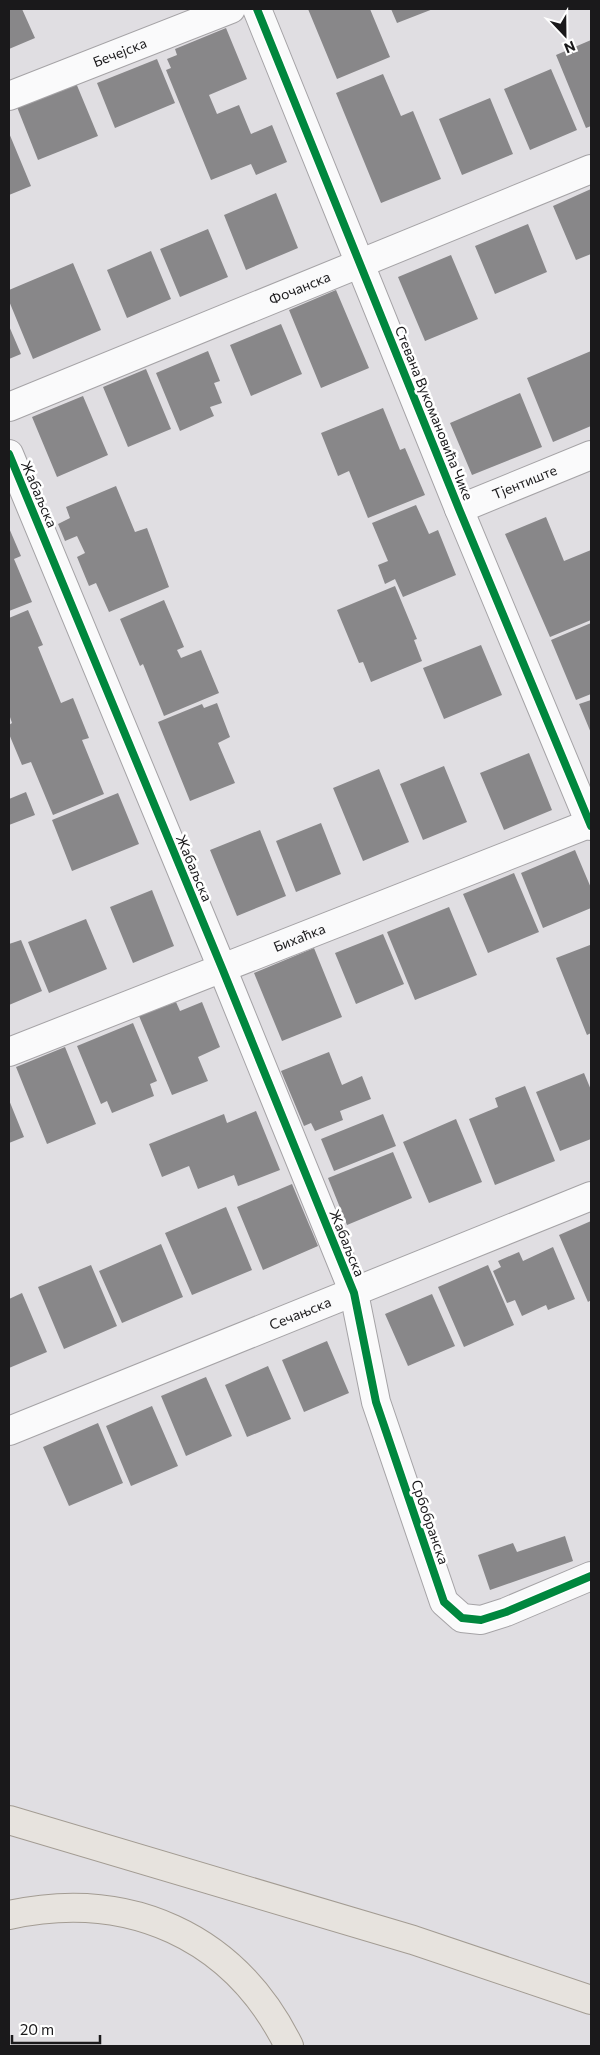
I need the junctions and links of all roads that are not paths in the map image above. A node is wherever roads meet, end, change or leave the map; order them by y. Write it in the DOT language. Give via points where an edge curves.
graph roads {
  1 [pos="231,9"];
  2 [pos="257,9"];
  3 [pos="9,96"];
  4 [pos="591,169"];
  5 [pos="360,262"];
  6 [pos="9,408"];
  7 [pos="9,454"];
  8 [pos="591,455"];
  9 [pos="459,510"];
  10 [pos="591,824"];
  11 [pos="222,968"];
  12 [pos="9,1052"];
  13 [pos="591,1196"];
  14 [pos="354,1293"];
  15 [pos="9,1431"];
  16 [pos="591,1576"];
  17 [pos="9,1820"];
  18 [pos="9,1915"];
  19 [pos="591,2000"];
  20 [pos="289,2046"];
  1 -- 3 [label="street, Бечејска"];
  2 -- 5 [label="street, Стевана Вукомановића Чике"];
  4 -- 5 [label="street, Фочанска"];
  5 -- 6 [label="street, Фочанска"];
  5 -- 9 [label="street, Стевана Вукомановића Чике"];
  7 -- 11 [label="street, Жабаљска"];
  8 -- 9 [label="street, Тјентиште"];
  9 -- 10 [label="street, Стевана Вукомановића Чике"];
  10 -- 11 [label="street, Бихаћка"];
  11 -- 12 [label="street, Бихаћка"];
  11 -- 14 [label="street, Жабаљска"];
  13 -- 14 [label="street, Сечањска"];
  14 -- 15 [label="street, Сечањска"];
  14 -- 16 [label="street, Србобранска" via="376,1402 444,1602 462,1618 481,1620"];
  17 -- 19 [label="main road" via="413,1940"];
  18 -- 20 [label="main road" via="74,1907 108,1909 151,1919 203,1946 225,1962 263,2003 280,2026"];
}
